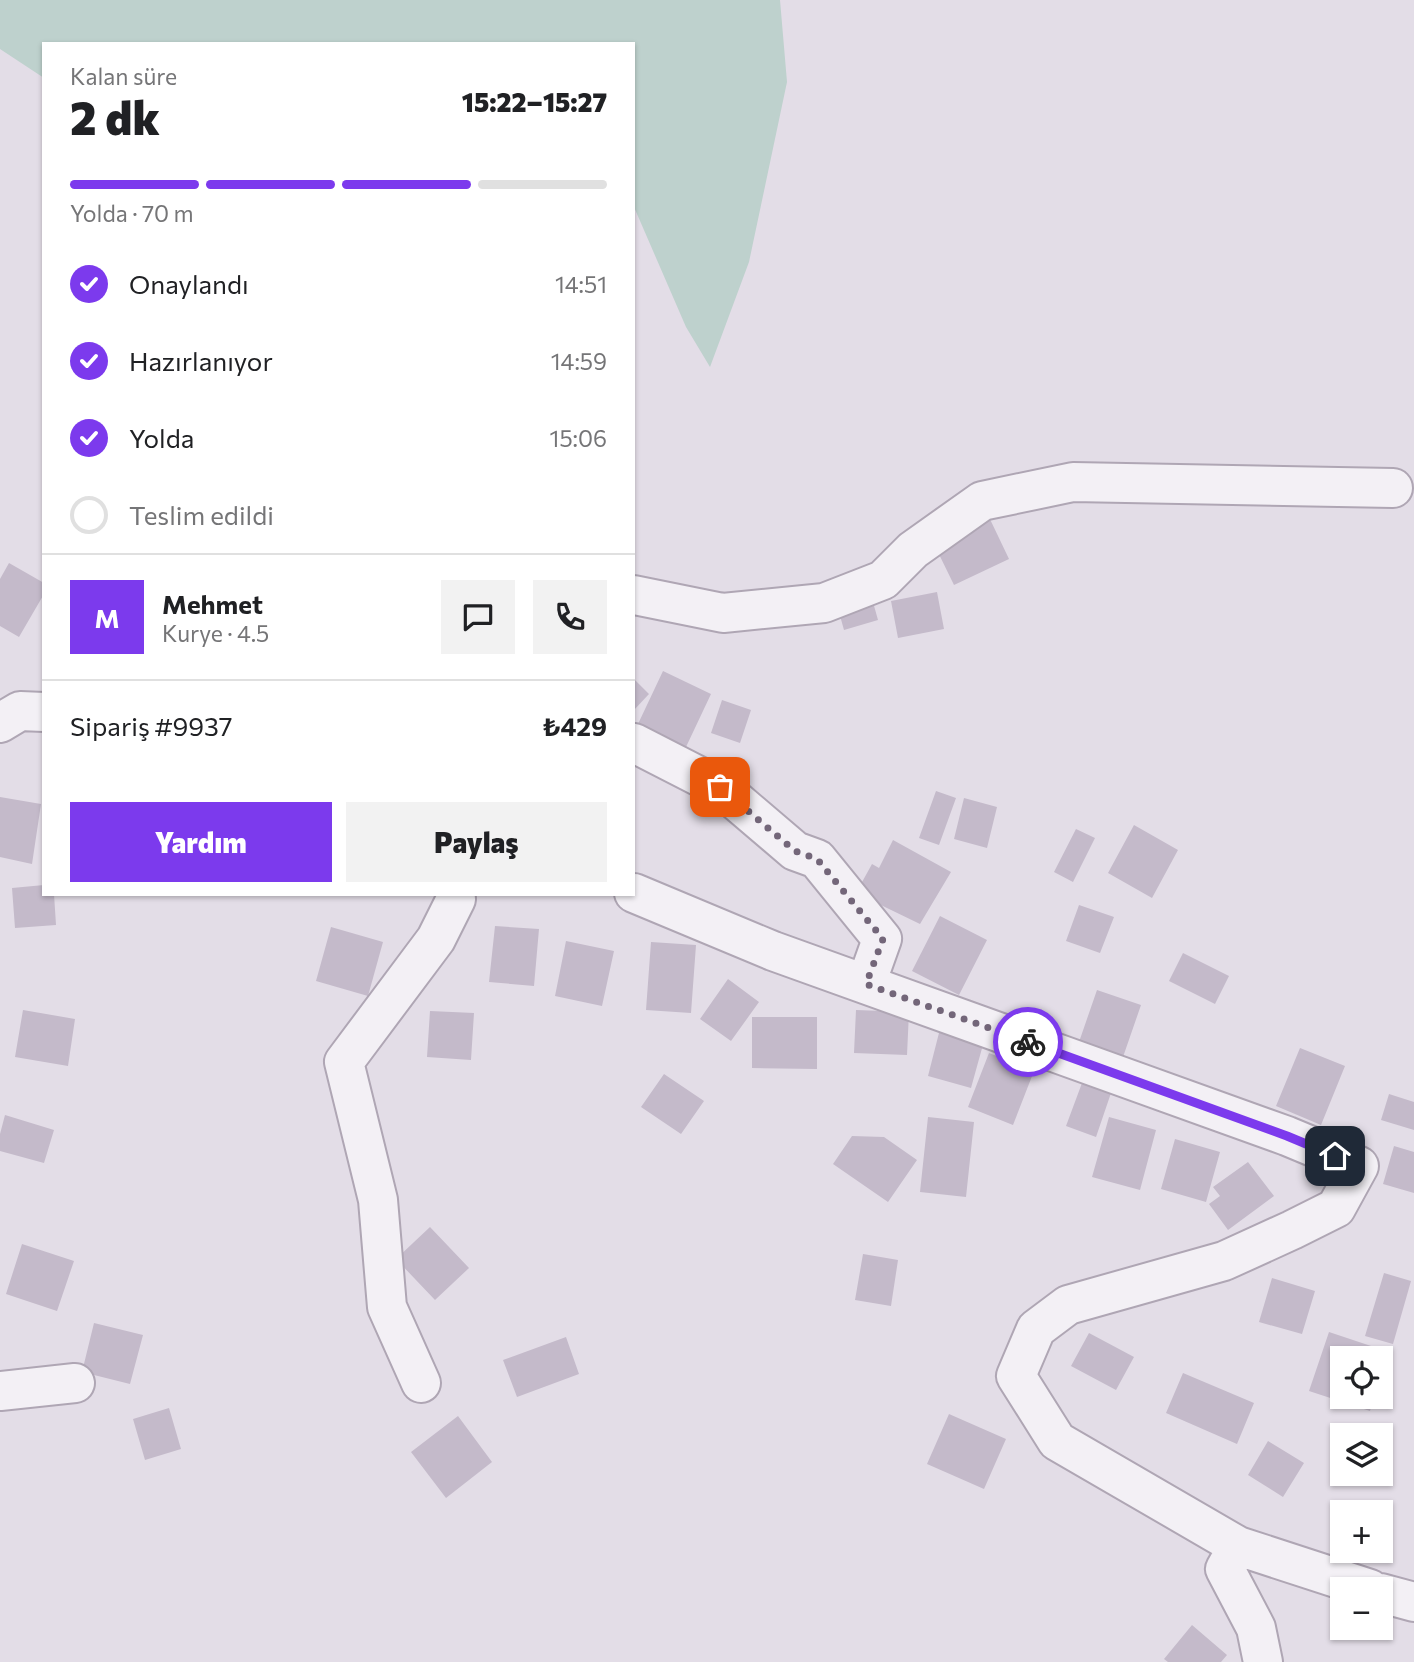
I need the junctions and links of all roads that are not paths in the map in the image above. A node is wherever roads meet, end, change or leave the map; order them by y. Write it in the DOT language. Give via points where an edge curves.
graph roads {
  1 [pos="1393,488"];
  2 [pos="635,595"];
  3 [pos="635,744"];
  4 [pos="635,893"];
  5 [pos="463,896"];
  6 [pos="866,984"];
  7 [pos="75,1383"];
  8 [pos="421,1383"];
  9 [pos="0,1391"];
  10 [pos="1238,1546"];
  11 [pos="1395,1593"];
  12 [pos="1263,1662"];
  1 -- 2 [label="street" via="1073,482 982,501 913,550 883,580 824,603 723,613"];
  3 -- 6 [label="street" via="720,787 795,851 817,859 883,939"];
  4 -- 6 [label="street"];
  5 -- 8 [label="street" via="344,1062 377,1200 387,1307"];
  6 -- 10 [label="street" via="1359,1166 1336,1208 1224,1261 1068,1305 1036,1329 1016,1376 1057,1441"];
  7 -- 9 [label="street"];
  10 -- 11 [label="street"];
  10 -- 12 [label="street" via="1225,1569 1255,1629"];
}
